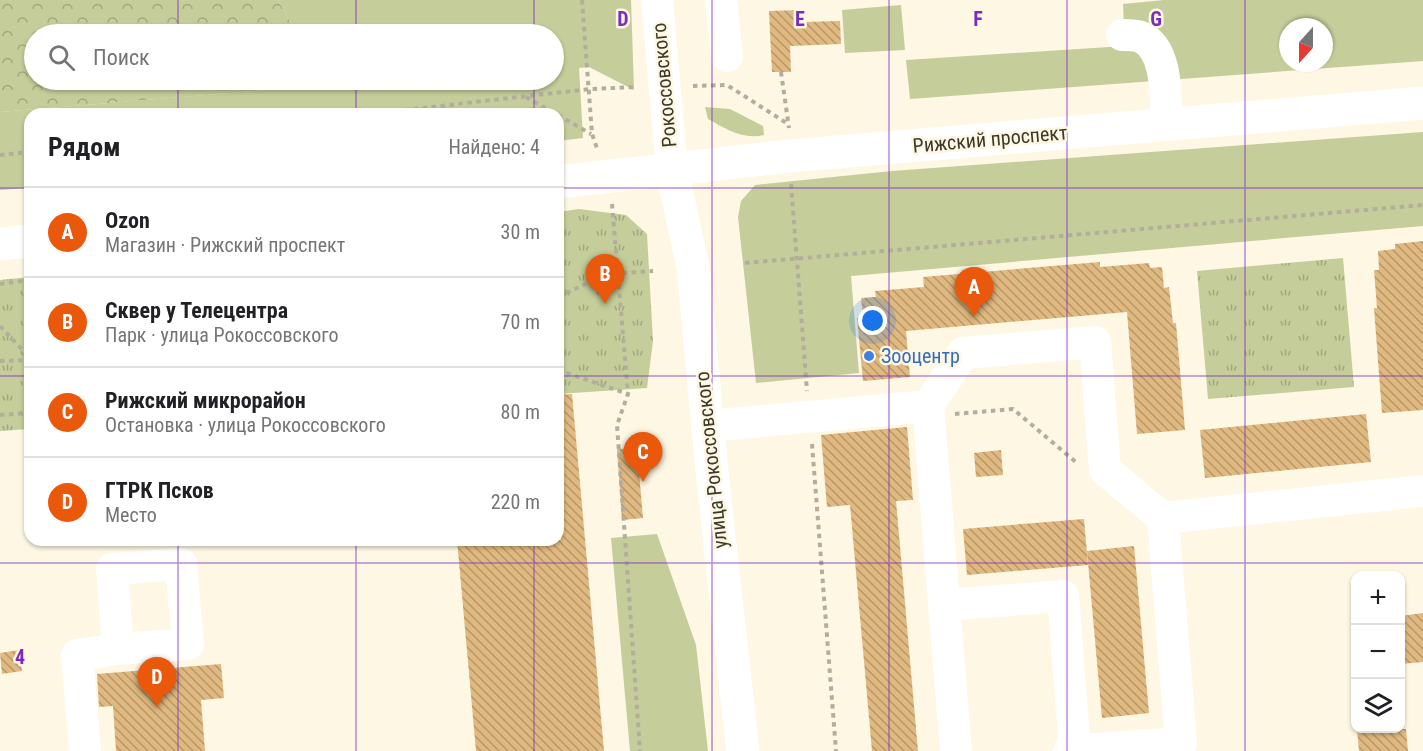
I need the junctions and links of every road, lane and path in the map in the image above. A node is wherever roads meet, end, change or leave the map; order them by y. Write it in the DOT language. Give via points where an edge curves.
graph roads {
  1 [pos="582,0"];
  2 [pos="657,0"];
  3 [pos="721,0"];
  4 [pos="1122,35"];
  5 [pos="727,56"];
  6 [pos="782,72"];
  7 [pos="590,89"];
  8 [pos="525,97"];
  9 [pos="1423,104"];
  10 [pos="787,106"];
  11 [pos="424,108"];
  12 [pos="546,108"];
  13 [pos="564,118"];
  14 [pos="1167,124"];
  15 [pos="592,134"];
  16 [pos="24,153"];
  17 [pos="0,155"];
  18 [pos="672,170"];
  19 [pos="608,176"];
  20 [pos="564,181"];
  21 [pos="1423,205"];
  22 [pos="24,242"];
  23 [pos="0,244"];
  24 [pos="745,263"];
  25 [pos="617,269"];
  26 [pos="653,271"];
  27 [pos="24,281"];
  28 [pos="0,284"];
  29 [pos="564,294"];
  30 [pos="0,326"];
  31 [pos="24,352"];
  32 [pos="24,359"];
  33 [pos="0,361"];
  34 [pos="564,373"];
  35 [pos="628,394"];
  36 [pos="929,411"];
  37 [pos="24,413"];
  38 [pos="0,415"];
  39 [pos="707,426"];
  40 [pos="1083,469"];
  41 [pos="1423,491"];
  42 [pos="1163,518"];
  43 [pos="148,553"];
  44 [pos="944,604"];
  45 [pos="118,649"];
  46 [pos="1181,747"];
  47 [pos="85,751"];
  48 [pos="640,751"];
  49 [pos="743,751"];
  50 [pos="956,751"];
  51 [pos="1069,751"];
  52 [pos="1075,751"];
  1 -- 7 [label="path"];
  2 -- 18 [label="street, Рокоссовского"];
  3 -- 5 [label="street"];
  4 -- 14 [label="street" via="1139,36 1158,55"];
  6 -- 10 [label="path"];
  7 -- 8 [label="path"];
  7 -- 15 [label="path"];
  8 -- 11 [label="path"];
  8 -- 12 [label="path"];
  9 -- 14 [label="main road, Рижский проспект"];
  13 -- 15 [label="path"];
  14 -- 18 [label="main road, Рижский проспект" via="790,156"];
  15 -- 19 [label="path"];
  16 -- 17 [label="path"];
  18 -- 19 [label="main road, Рижский проспект"];
  18 -- 39 [label="main road, улица Рокоссовского" via="693,267"];
  19 -- 20 [label="main road, Рижский проспект"];
  19 -- 25 [label="path"];
  21 -- 24 [label="path"];
  22 -- 23 [label="main road"];
  25 -- 26 [label="path" via="624,273"];
  25 -- 29 [label="path"];
  25 -- 35 [label="path"];
  27 -- 28 [label="path"];
  30 -- 31 [label="path"];
  32 -- 33 [label="path"];
  34 -- 35 [label="path"];
  35 -- 48 [label="path" via="617,425"];
  36 -- 39 [label="street"];
  36 -- 40 [label="path" via="1012,409"];
  36 -- 42 [label="street" via="963,353 1095,342 1105,470"];
  36 -- 44 [label="street"];
  37 -- 38 [label="path"];
  39 -- 49 [label="main road, улица Рокоссовского"];
  41 -- 42 [label="street"];
  42 -- 46 [label="street"];
  43 -- 45 [label="street" via="112,569"];
  43 -- 45 [label="street" via="181,564 188,644"];
  44 -- 50 [label="street"];
  44 -- 52 [label="street" via="1063,596"];
  45 -- 47 [label="street" via="77,655"];
  46 -- 52 [label="street"];
  51 -- 52 [label="street"];
}
